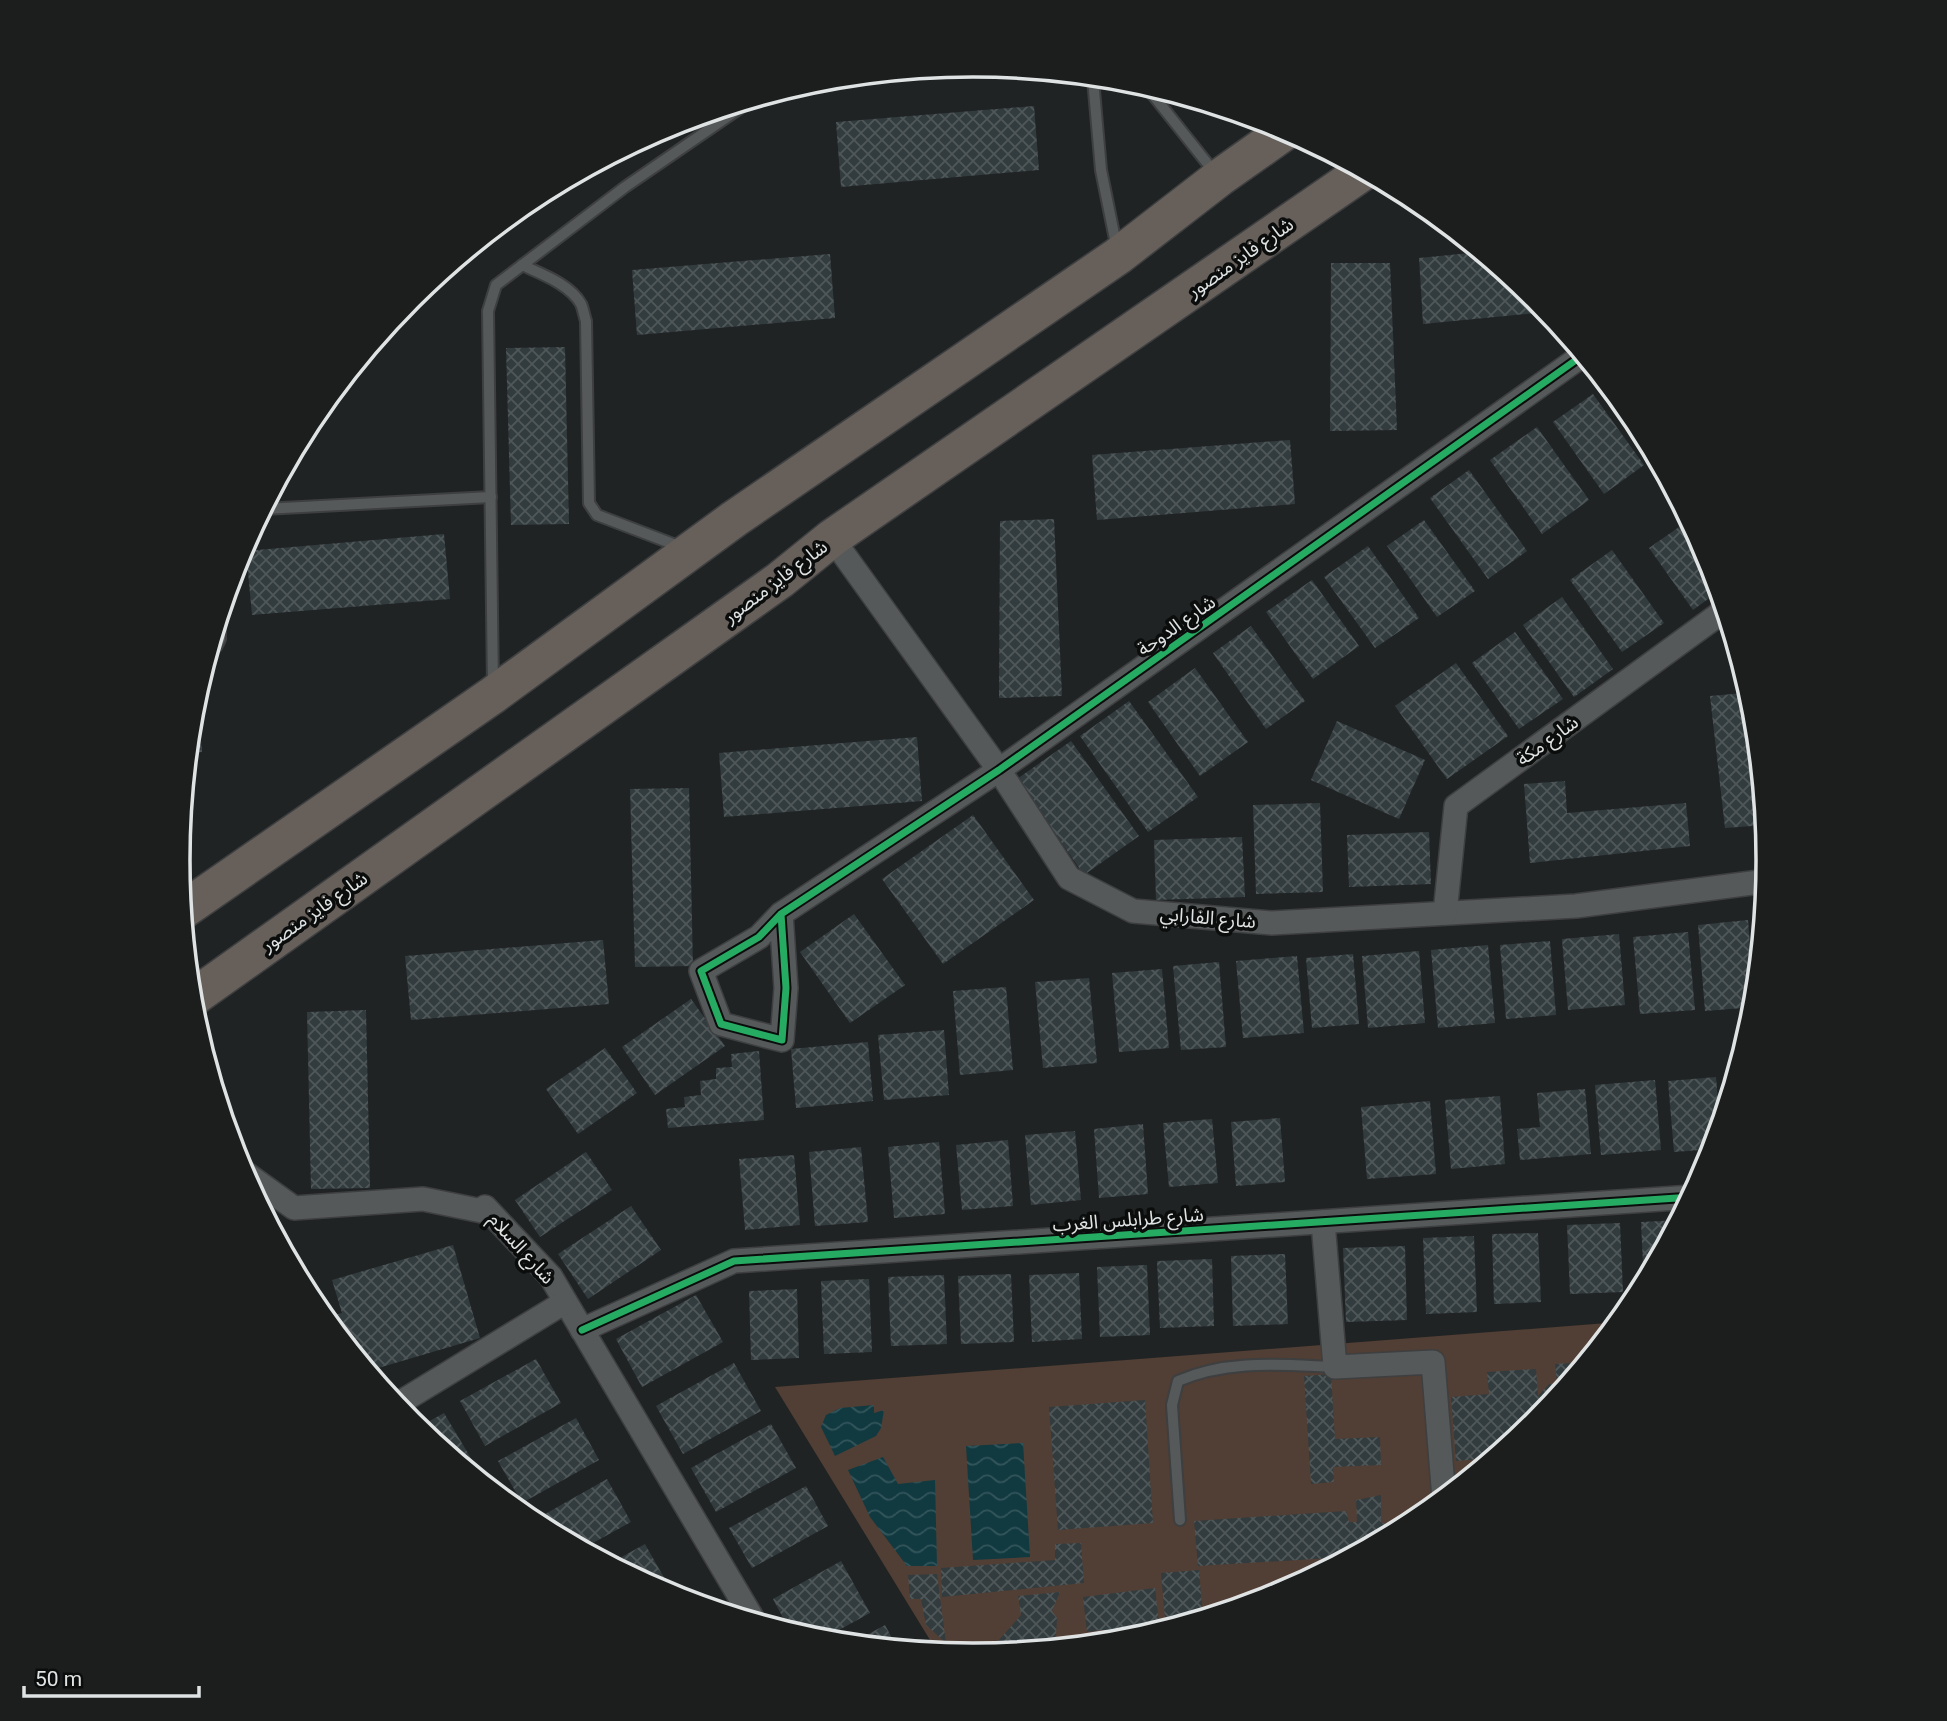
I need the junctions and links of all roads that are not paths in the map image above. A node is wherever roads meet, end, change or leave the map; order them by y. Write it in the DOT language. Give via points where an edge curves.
graph roads {
  1 [pos="1092,87"];
  2 [pos="1156,99"];
  3 [pos="726,118"];
  4 [pos="1276,138"];
  5 [pos="1355,177"];
  6 [pos="1219,178"];
  7 [pos="1118,256"];
  8 [pos="522,265"];
  9 [pos="1576,360"];
  10 [pos="491,497"];
  11 [pos="274,508"];
  12 [pos="832,538"];
  13 [pos="691,551"];
  14 [pos="1717,616"];
  15 [pos="494,695"];
  16 [pos="999,770"];
  17 [pos="1756,882"];
  18 [pos="192,904"];
  19 [pos="1446,913"];
  20 [pos="781,914"];
  21 [pos="202,991"];
  22 [pos="261,1184"];
  23 [pos="1680,1198"];
  24 [pos="1323,1222"];
  25 [pos="565,1301"];
  26 [pos="582,1330"];
  27 [pos="1335,1367"];
  28 [pos="405,1400"];
  29 [pos="1443,1487"];
  30 [pos="1180,1520"];
  31 [pos="747,1610"];
  1 -- 7 [label="lane" via="1101,170"];
  2 -- 6 [label="lane"];
  3 -- 8 [label="lane"];
  4 -- 6 [label="highway"];
  5 -- 12 [label="highway, شارع فايز منصور"];
  6 -- 7 [label="highway"];
  7 -- 13 [label="highway"];
  8 -- 10 [label="lane" via="496,285 488,311"];
  8 -- 13 [label="lane" via="573,294 586,321 589,503 597,515"];
  9 -- 16 [label="street, شارع الدوحة"];
  10 -- 11 [label="lane"];
  10 -- 15 [label="lane"];
  12 -- 16 [label="street, شارع الفارابي"];
  12 -- 21 [label="highway, شارع فايز منصور"];
  13 -- 15 [label="highway"];
  14 -- 19 [label="street, شارع مكة" via="1456,806"];
  15 -- 18 [label="highway"];
  16 -- 19 [label="street, شارع الفارابي" via="1069,878 1133,911 1272,923"];
  16 -- 20 [label="street, شارع الدوحة"];
  17 -- 19 [label="street, شارع الفارابي" via="1576,906"];
  20 -- 20 [label="street, شارع الدوحة" via="786,988 782,1040 721,1024 701,971 759,937"];
  22 -- 25 [label="street, شارع السلام" via="295,1208 423,1199 482,1211 485,1207 551,1278"];
  23 -- 24 [label="street, شارع طرابلس الغرب"];
  24 -- 26 [label="street, شارع طرابلس الغرب" via="734,1261"];
  24 -- 27 [label="street"];
  25 -- 26 [label="street, شارع السلام"];
  25 -- 28 [label="street"];
  26 -- 31 [label="street, شارع السلام"];
  27 -- 29 [label="street" via="1433,1362"];
  27 -- 30 [label="lane" via="1247,1364 1178,1381 1172,1405"];
}
